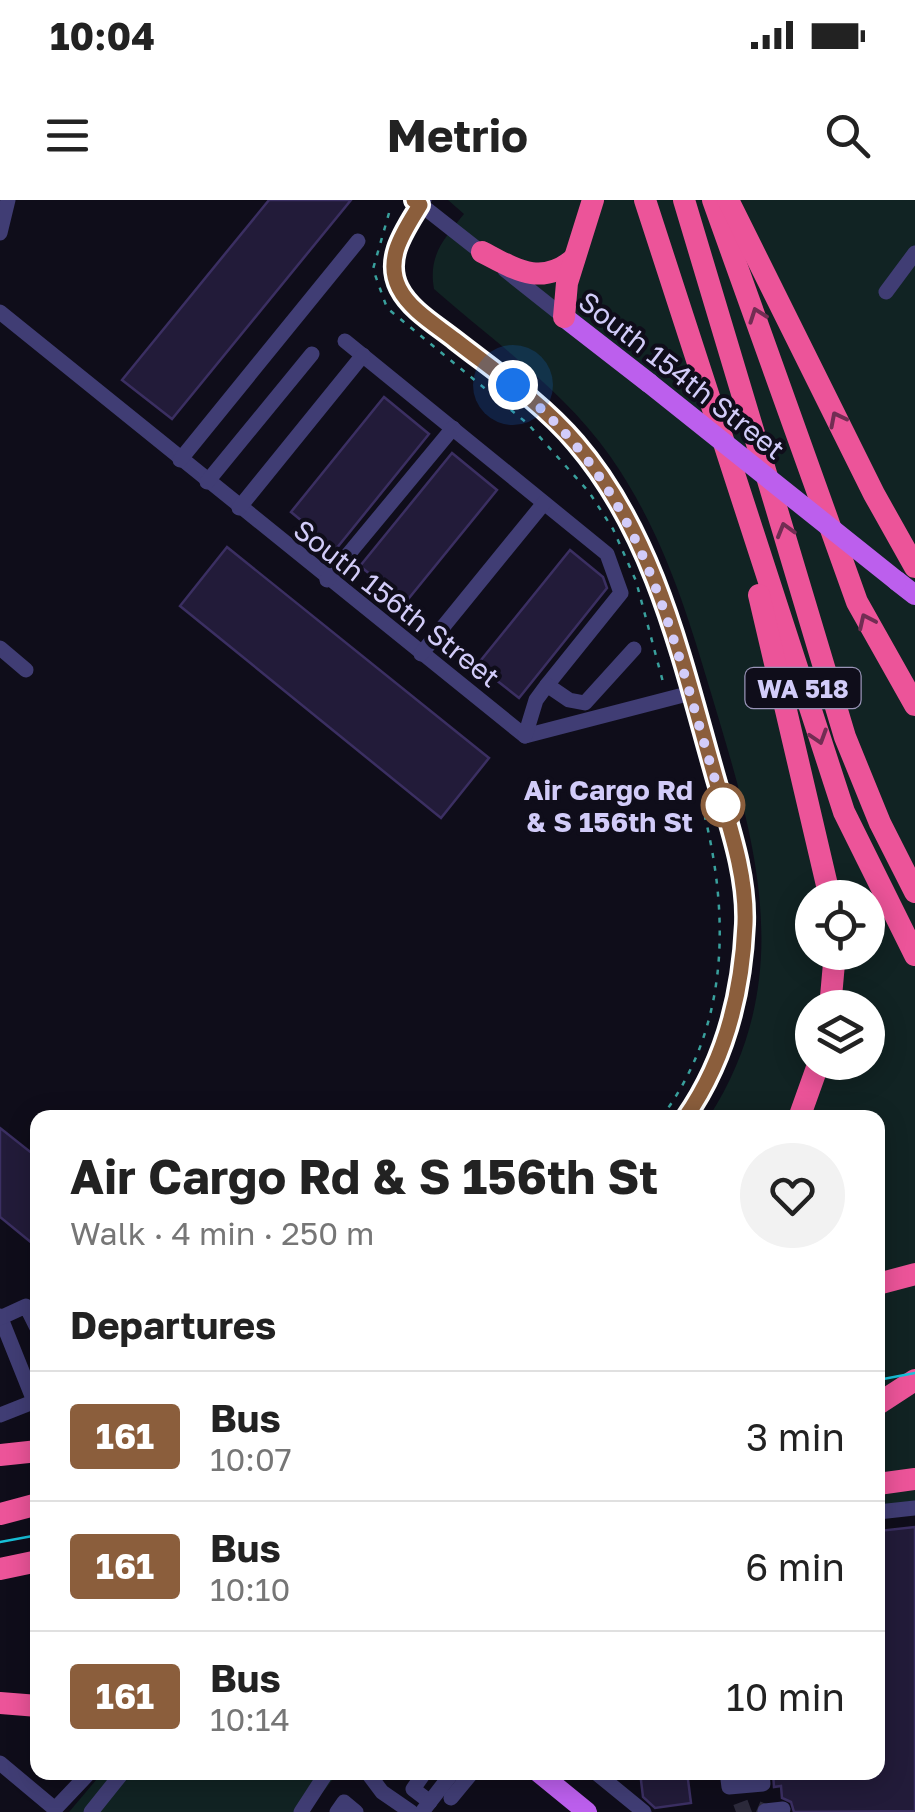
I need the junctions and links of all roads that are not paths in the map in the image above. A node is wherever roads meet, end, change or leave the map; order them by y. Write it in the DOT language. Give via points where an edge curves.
graph roads {
  1 [pos="8,200"];
  2 [pos="593,200"];
  3 [pos="645,200"];
  4 [pos="684,200"];
  5 [pos="713,200"];
  6 [pos="728,200"];
  7 [pos="420,202"];
  8 [pos="0,233"];
  9 [pos="358,241"];
  10 [pos="482,252"];
  11 [pos="915,254"];
  12 [pos="574,259"];
  13 [pos="886,292"];
  14 [pos="0,312"];
  15 [pos="564,317"];
  16 [pos="345,341"];
  17 [pos="312,354"];
  18 [pos="363,355"];
  19 [pos="714,412"];
  20 [pos="453,428"];
  21 [pos="180,460"];
  22 [pos="207,482"];
  23 [pos="544,502"];
  24 [pos="238,508"];
  25 [pos="906,574"];
  26 [pos="327,580"];
  27 [pos="915,595"];
  28 [pos="0,648"];
  29 [pos="634,650"];
  30 [pos="422,654"];
  31 [pos="26,670"];
  32 [pos="548,685"];
  33 [pos="691,692"];
  34 [pos="915,705"];
  35 [pos="525,736"];
  36 [pos="826,880"];
  37 [pos="915,892"];
  38 [pos="915,955"];
  39 [pos="813,1080"];
  40 [pos="690,1110"];
  41 [pos="802,1110"];
  42 [pos="915,1274"];
  43 [pos="885,1282"];
  44 [pos="30,1314"];
  45 [pos="0,1317"];
  46 [pos="915,1380"];
  47 [pos="30,1386"];
  48 [pos="885,1399"];
  49 [pos="30,1403"];
  50 [pos="0,1416"];
  51 [pos="30,1452"];
  52 [pos="0,1456"];
  53 [pos="915,1468"];
  54 [pos="885,1470"];
  55 [pos="915,1479"];
  56 [pos="885,1483"];
  57 [pos="30,1506"];
  58 [pos="915,1508"];
  59 [pos="885,1511"];
  60 [pos="0,1514"];
  61 [pos="30,1563"];
  62 [pos="0,1569"];
  63 [pos="0,1703"];
  64 [pos="30,1705"];
  65 [pos="0,1764"];
  66 [pos="83,1780"];
  67 [pos="116,1780"];
  68 [pos="322,1780"];
  69 [pos="373,1780"];
  70 [pos="419,1780"];
  71 [pos="446,1780"];
  72 [pos="466,1780"];
  73 [pos="548,1780"];
  74 [pos="605,1780"];
  75 [pos="728,1780"];
  76 [pos="762,1780"];
  77 [pos="452,1798"];
  78 [pos="426,1807"];
  79 [pos="45,1808"];
  80 [pos="783,1810"];
  81 [pos="90,1812"];
  82 [pos="300,1812"];
  83 [pos="336,1812"];
  84 [pos="356,1812"];
  85 [pos="411,1812"];
  86 [pos="587,1812"];
  87 [pos="644,1812"];
  88 [pos="765,1812"];
  1 -- 8 [label="street"];
  2 -- 12 [label="highway"];
  3 -- 19 [label="highway, WA 518"];
  37 -- 4 [label="highway, WA 518, one-way" via="845,736"];
  34 -- 5 [label="highway, one-way" via="857,602"];
  25 -- 6 [label="highway, one-way"];
  7 -- 10 [label="street, South 154th Street"];
  7 -- 33 [label="street" via="394,259 400,291 541,407 603,476 658,587"];
  9 -- 21 [label="street"];
  10 -- 12 [label="highway" via="538,276 554,274"];
  10 -- 15 [label="street, South 154th Street"];
  11 -- 13 [label="street"];
  12 -- 15 [label="highway"];
  14 -- 21 [label="street, South 156th Street"];
  15 -- 25 [label="main road, South 154th Street, bridge"];
  16 -- 18 [label="street"];
  17 -- 22 [label="street"];
  18 -- 20 [label="street"];
  18 -- 24 [label="street"];
  19 -- 36 [label="highway"];
  19 -- 38 [label="highway, WA 518, one-way" via="844,812"];
  20 -- 23 [label="street"];
  20 -- 26 [label="street"];
  21 -- 22 [label="street, South 156th Street"];
  22 -- 24 [label="street, South 156th Street"];
  23 -- 30 [label="street"];
  23 -- 32 [label="street" via="607,554 621,593"];
  24 -- 26 [label="street, South 156th Street"];
  25 -- 27 [label="main road, South 154th Street"];
  26 -- 30 [label="street, South 156th Street"];
  28 -- 31 [label="street"];
  29 -- 32 [label="street" via="586,703"];
  30 -- 35 [label="street, South 156th Street"];
  32 -- 35 [label="street"];
  33 -- 35 [label="street"];
  33 -- 40 [label="street" via="741,868 745,920 736,1006"];
  39 -- 41 [label="highway"];
  42 -- 43 [label="highway"];
  44 -- 45 [label="street" via="26,1306"];
  45 -- 47 [label="street"];
  46 -- 48 [label="highway"];
  49 -- 50 [label="street"];
  51 -- 52 [label="highway"];
  53 -- 54 [label="highway"];
  55 -- 56 [label="highway"];
  57 -- 60 [label="highway"];
  58 -- 59 [label="street"];
  61 -- 62 [label="highway"];
  63 -- 64 [label="highway"];
  65 -- 79 [label="street"];
  66 -- 79 [label="street" via="63,1805"];
  67 -- 81 [label="street"];
  68 -- 82 [label="street"];
  69 -- 85 [label="street"];
  70 -- 78 [label="street" via="413,1788"];
  71 -- 78 [label="street"];
  72 -- 77 [label="street"];
  73 -- 86 [label="main road"];
  74 -- 87 [label="street"];
  75 -- 76 [label="street" via="728,1787"];
  80 -- 88 [label="street"];
  83 -- 84 [label="street" via="344,1802"];
}
